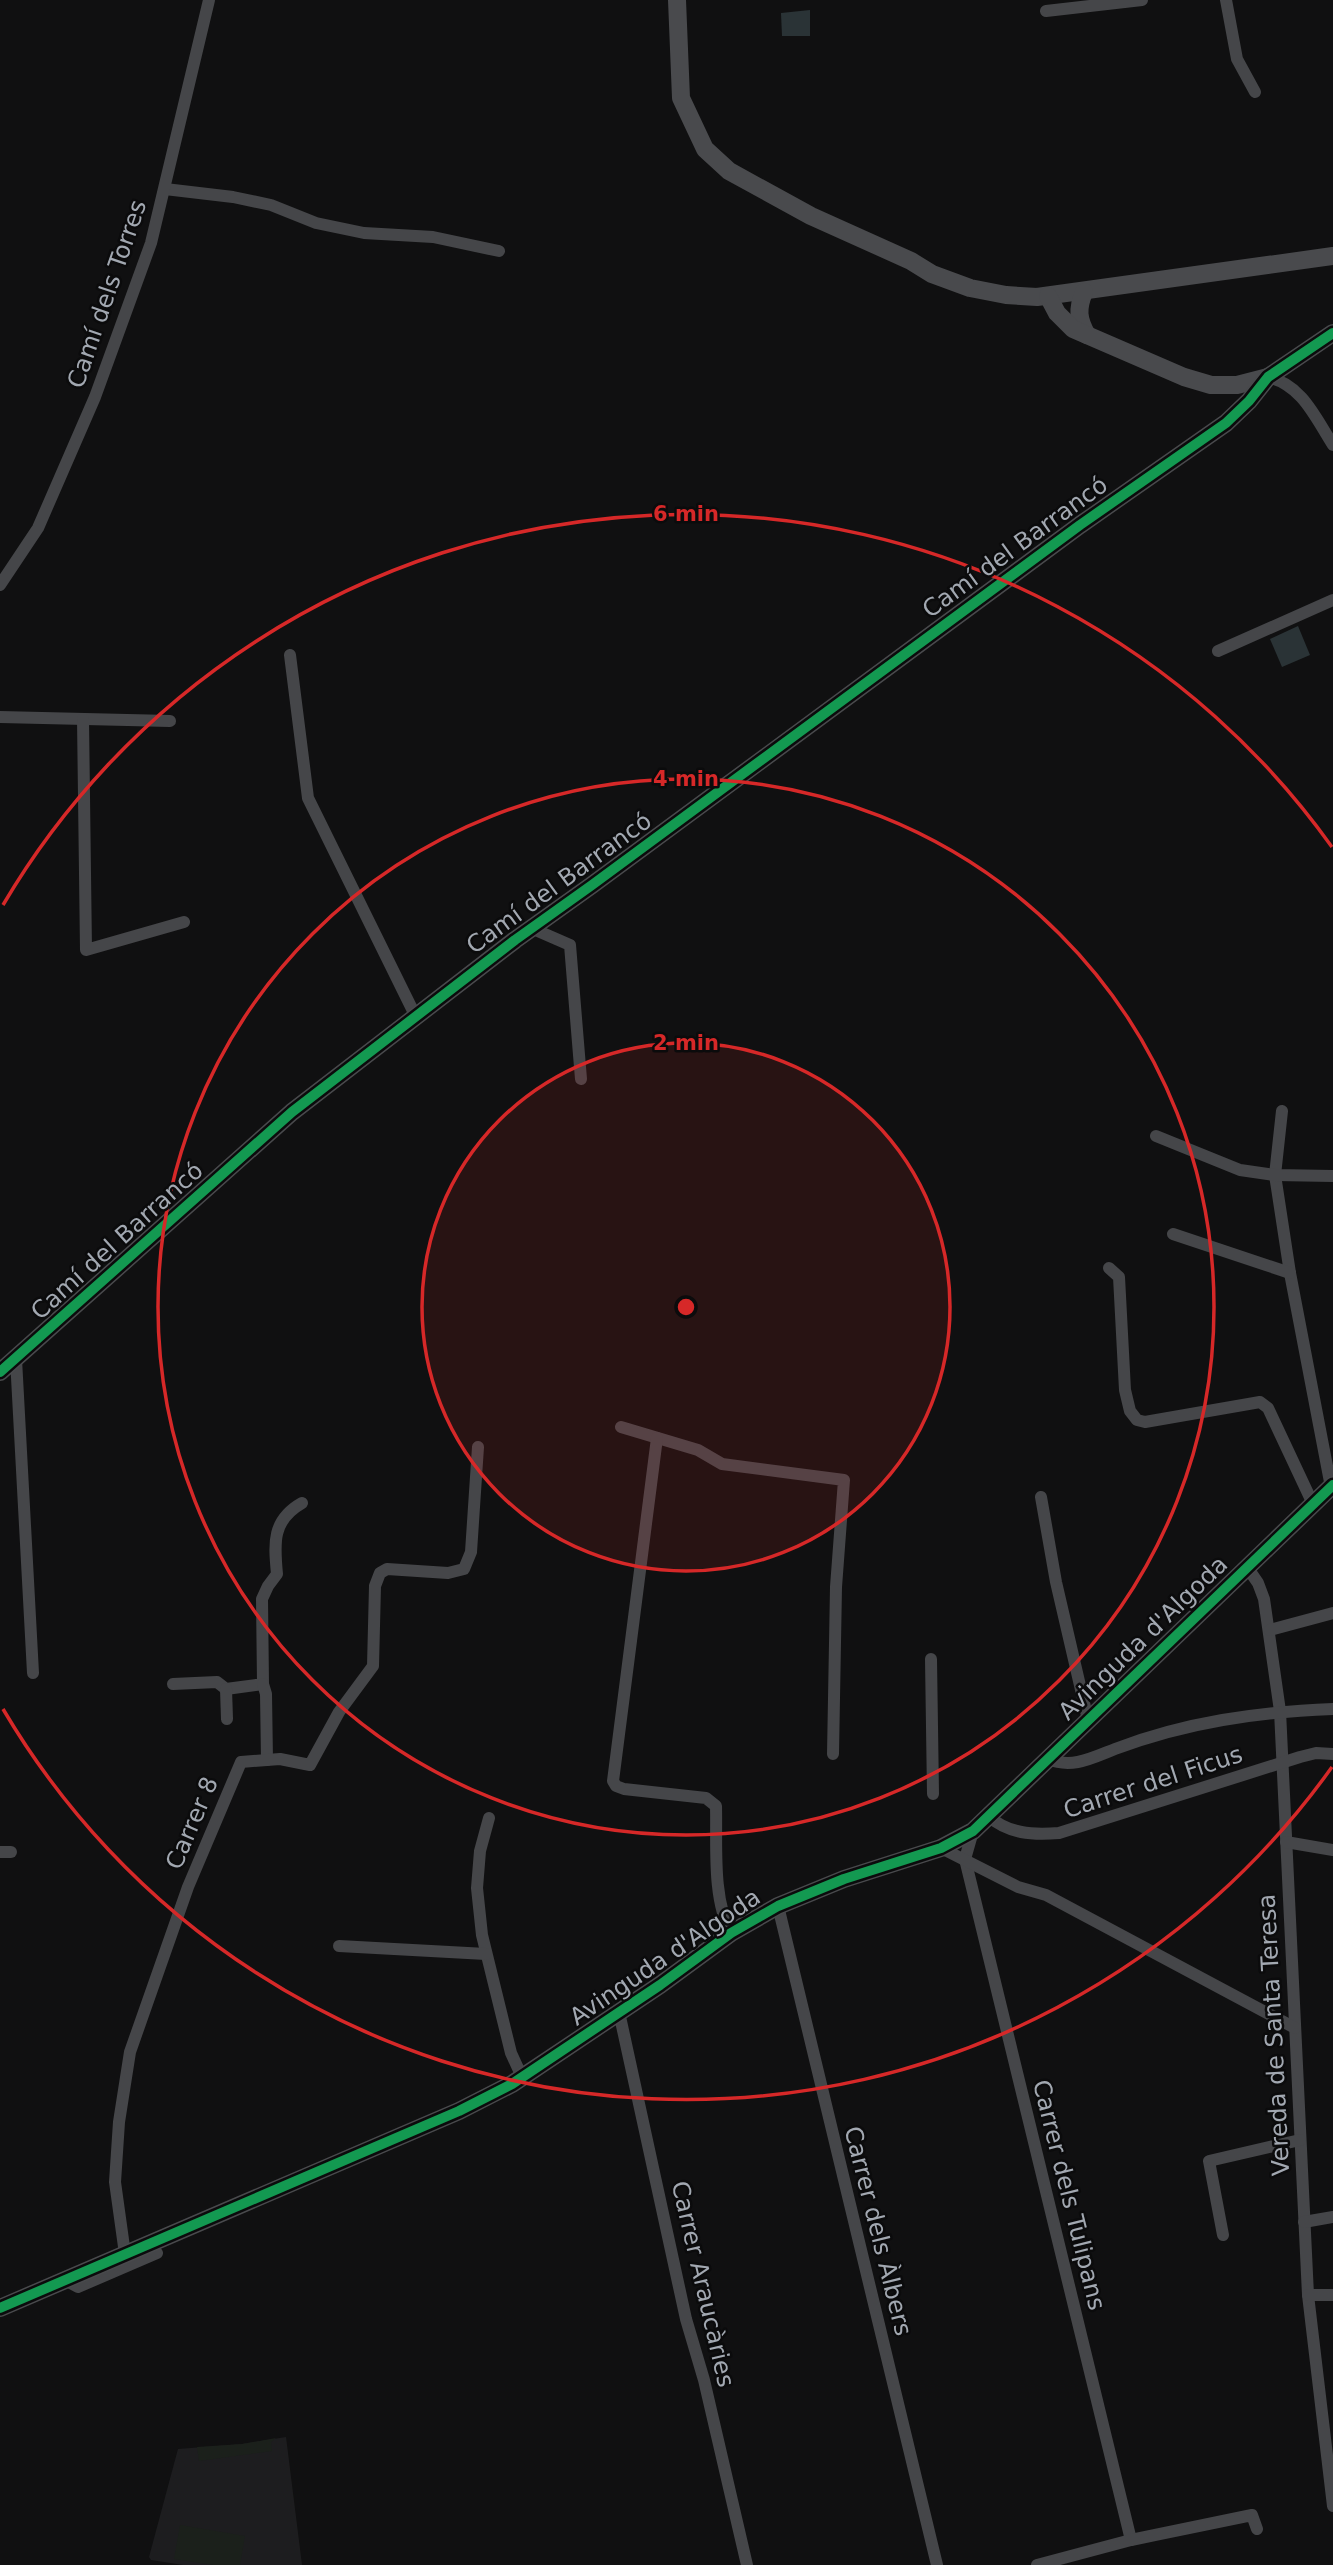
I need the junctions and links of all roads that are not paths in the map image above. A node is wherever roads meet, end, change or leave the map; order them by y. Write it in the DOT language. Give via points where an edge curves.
graph roads {
  1 [pos="209,0"];
  2 [pos="677,0"];
  3 [pos="1142,0"];
  4 [pos="1226,0"];
  5 [pos="1046,11"];
  6 [pos="1255,92"];
  7 [pos="164,188"];
  8 [pos="499,251"];
  9 [pos="1333,251"];
  10 [pos="911,261"];
  11 [pos="969,279"];
  12 [pos="1109,279"];
  13 [pos="1057,295"];
  14 [pos="1081,300"];
  15 [pos="1333,333"];
  16 [pos="1087,335"];
  17 [pos="1268,377"];
  18 [pos="1333,444"];
  19 [pos="0,584"];
  20 [pos="1333,600"];
  21 [pos="1218,651"];
  22 [pos="290,655"];
  23 [pos="0,717"];
  24 [pos="83,719"];
  25 [pos="170,721"];
  26 [pos="184,922"];
  27 [pos="531,928"];
  28 [pos="416,1017"];
  29 [pos="581,1079"];
  30 [pos="1282,1111"];
  31 [pos="1156,1136"];
  32 [pos="1275,1175"];
  33 [pos="1333,1176"];
  34 [pos="1173,1234"];
  35 [pos="1109,1268"];
  36 [pos="1290,1273"];
  37 [pos="16,1359"];
  38 [pos="0,1372"];
  39 [pos="621,1427"];
  40 [pos="657,1438"];
  41 [pos="478,1447"];
  42 [pos="1332,1486"];
  43 [pos="1041,1497"];
  44 [pos="302,1503"];
  45 [pos="1314,1504"];
  46 [pos="1247,1567"];
  47 [pos="1333,1613"];
  48 [pos="1270,1630"];
  49 [pos="931,1659"];
  50 [pos="33,1673"];
  51 [pos="173,1684"];
  52 [pos="262,1684"];
  53 [pos="226,1689"];
  54 [pos="1333,1709"];
  55 [pos="1280,1711"];
  56 [pos="227,1719"];
  57 [pos="1088,1720"];
  58 [pos="1333,1754"];
  59 [pos="833,1755"];
  60 [pos="1048,1759"];
  61 [pos="267,1760"];
  62 [pos="1283,1763"];
  63 [pos="933,1794"];
  64 [pos="988,1816"];
  65 [pos="489,1818"];
  66 [pos="973,1831"];
  67 [pos="1286,1842"];
  68 [pos="941,1848"];
  69 [pos="1333,1850"];
  70 [pos="965,1859"];
  71 [pos="778,1906"];
  72 [pos="731,1933"];
  73 [pos="338,1946"];
  74 [pos="486,1954"];
  75 [pos="619,2012"];
  76 [pos="1295,2028"];
  77 [pos="522,2077"];
  78 [pos="1300,2140"];
  79 [pos="1333,2217"];
  80 [pos="1304,2222"];
  81 [pos="1223,2235"];
  82 [pos="157,2253"];
  83 [pos="125,2254"];
  84 [pos="65,2280"];
  85 [pos="1308,2295"];
  86 [pos="1333,2295"];
  87 [pos="0,2308"];
  88 [pos="1332,2489"];
  89 [pos="1333,2506"];
  90 [pos="1258,2529"];
  91 [pos="1131,2540"];
  92 [pos="1052,2564"];
  93 [pos="747,2565"];
  94 [pos="937,2565"];
  95 [pos="1037,2565"];
  1 -- 7 [label="street, Camí dels Torres"];
  2 -- 10 [label="street" via="681,98 705,149 729,171 811,216"];
  3 -- 5 [label="street"];
  4 -- 6 [label="street" via="1237,59"];
  7 -- 8 [label="street" via="271,205 316,223 364,233 433,237"];
  7 -- 19 [label="street, Camí dels Torres" via="151,243 95,397 38,528"];
  9 -- 12 [label="street"];
  9 -- 14 [label="street"];
  10 -- 11 [label="street"];
  10 -- 13 [label="street" via="970,289 1006,295"];
  11 -- 12 [label="street" via="1024,286"];
  11 -- 13 [label="street" via="987,288"];
  12 -- 13 [label="street"];
  13 -- 14 [label="street"];
  13 -- 16 [label="street" via="1057,313"];
  14 -- 16 [label="street" via="1080,322"];
  15 -- 17 [label="street, Camí del Barrancó"];
  16 -- 17 [label="street" via="1211,385 1237,385"];
  17 -- 18 [label="street" via="1298,391"];
  17 -- 27 [label="street, Camí del Barrancó" via="1226,423"];
  20 -- 21 [label="street"];
  22 -- 28 [label="street" via="309,798"];
  23 -- 24 [label="street"];
  24 -- 25 [label="street"];
  24 -- 26 [label="street" via="86,950"];
  27 -- 28 [label="street, Camí del Barrancó"];
  27 -- 29 [label="street" via="570,945"];
  28 -- 37 [label="street, Camí del Barrancó" via="292,1112"];
  30 -- 32 [label="street"];
  31 -- 32 [label="street" via="1240,1170"];
  32 -- 33 [label="street"];
  32 -- 36 [label="street"];
  34 -- 36 [label="street"];
  35 -- 45 [label="street" via="1119,1278 1125,1390 1137,1420 1260,1402 1268,1408"];
  36 -- 42 [label="street"];
  37 -- 38 [label="street, Camí del Barrancó"];
  37 -- 50 [label="street"];
  39 -- 40 [label="street"];
  40 -- 59 [label="street" via="698,1450 722,1464 844,1480 835,1587"];
  40 -- 72 [label="street" via="613,1781 624,1789 706,1798 716,1806 719,1900"];
  41 -- 61 [label="street, Carrer 8" via="471,1552 464,1569 448,1573 387,1569 380,1573 375,1586 373,1666 310,1765"];
  42 -- 45 [label="street, Avinguda d'Algoda"];
  43 -- 57 [label="street"];
  44 -- 52 [label="street" via="288,1511 277,1530 277,1574 262,1599"];
  45 -- 46 [label="street, Avinguda d'Algoda"];
  46 -- 48 [label="street, Vereda de Santa Teresa" via="1264,1599"];
  46 -- 57 [label="street, Avinguda d'Algoda"];
  47 -- 48 [label="street"];
  48 -- 55 [label="street, Vereda de Santa Teresa"];
  49 -- 63 [label="street"];
  51 -- 53 [label="street" via="217,1682"];
  52 -- 53 [label="street"];
  52 -- 61 [label="street"];
  53 -- 56 [label="street"];
  54 -- 55 [label="street"];
  55 -- 60 [label="street" via="1200,1723 1074,1764"];
  55 -- 62 [label="street, Vereda de Santa Teresa"];
  57 -- 60 [label="street, Avinguda d'Algoda"];
  58 -- 62 [label="street, Carrer del Ficus"];
  60 -- 64 [label="street, Avinguda d'Algoda"];
  61 -- 83 [label="street, Carrer 8" via="241,1762 225,1796 130,2052 115,2182"];
  62 -- 64 [label="street, Carrer del Ficus" via="1059,1833 1014,1831"];
  62 -- 67 [label="street, Vereda de Santa Teresa"];
  64 -- 66 [label="street, Avinguda d'Algoda"];
  65 -- 74 [label="street" via="477,1888"];
  66 -- 68 [label="street, Avinguda d'Algoda"];
  66 -- 70 [label="street, Carrer dels Tulipans"];
  67 -- 69 [label="street"];
  67 -- 76 [label="street, Vereda de Santa Teresa"];
  68 -- 70 [label="street"];
  68 -- 71 [label="street, Avinguda d'Algoda"];
  70 -- 76 [label="street" via="1018,1887 1046,1895"];
  70 -- 91 [label="street, Carrer dels Tulipans"];
  71 -- 72 [label="street, Avinguda d'Algoda"];
  71 -- 94 [label="street, Carrer dels Àlbers"];
  72 -- 75 [label="street, Avinguda d'Algoda"];
  73 -- 74 [label="street"];
  74 -- 77 [label="street" via="511,2053"];
  75 -- 77 [label="street, Avinguda d'Algoda"];
  75 -- 93 [label="street, Carrer Araucàries" via="686,2319"];
  76 -- 78 [label="street, Vereda de Santa Teresa"];
  77 -- 83 [label="street, Avinguda d'Algoda" via="459,2111"];
  78 -- 80 [label="street, Vereda de Santa Teresa"];
  78 -- 81 [label="street" via="1209,2161"];
  79 -- 80 [label="street"];
  80 -- 85 [label="street, Vereda de Santa Teresa"];
  82 -- 84 [label="street" via="78,2287"];
  83 -- 84 [label="street, Avinguda d'Algoda"];
  84 -- 87 [label="street, Avinguda d'Algoda"];
  85 -- 86 [label="street"];
  85 -- 88 [label="street, Vereda de Santa Teresa"];
  88 -- 89 [label="street, Vereda de Santa Teresa"];
  90 -- 91 [label="street" via="1252,2515"];
  91 -- 92 [label="street"];
  92 -- 95 [label="street"];
}
